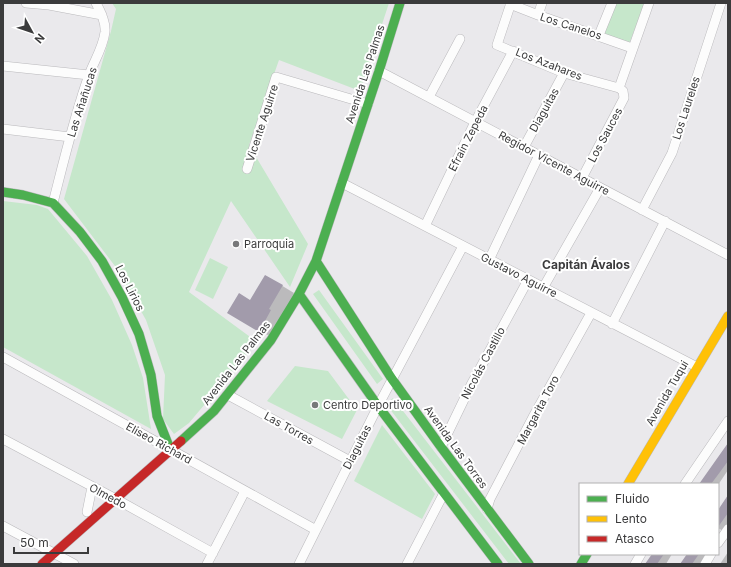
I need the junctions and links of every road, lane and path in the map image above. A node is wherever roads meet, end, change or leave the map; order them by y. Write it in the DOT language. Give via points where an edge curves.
graph roads {
  1 [pos="26,3"];
  2 [pos="96,3"];
  3 [pos="400,3"];
  4 [pos="542,3"];
  5 [pos="612,3"];
  6 [pos="649,3"];
  7 [pos="721,3"];
  8 [pos="49,4"];
  9 [pos="511,4"];
  10 [pos="102,15"];
  11 [pos="538,15"];
  12 [pos="599,35"];
  13 [pos="460,39"];
  14 [pos="632,48"];
  15 [pos="513,51"];
  16 [pos="3,66"];
  17 [pos="379,71"];
  18 [pos="564,73"];
  19 [pos="89,75"];
  20 [pos="621,89"];
  21 [pos="428,97"];
  22 [pos="368,104"];
  23 [pos="475,122"];
  24 [pos="3,129"];
  25 [pos="70,137"];
  26 [pos="524,147"];
  27 [pos="539,155"];
  28 [pos="247,169"];
  29 [pos="582,178"];
  30 [pos="342,183"];
  31 [pos="600,188"];
  32 [pos="3,192"];
  33 [pos="53,203"];
  34 [pos="642,210"];
  35 [pos="665,221"];
  36 [pos="425,226"];
  37 [pos="463,246"];
  38 [pos="728,255"];
  39 [pos="489,260"];
  40 [pos="316,261"];
  41 [pos="528,280"];
  42 [pos="543,288"];
  43 [pos="299,294"];
  44 [pos="591,313"];
  45 [pos="728,316"];
  46 [pos="612,324"];
  47 [pos="3,356"];
  48 [pos="697,367"];
  49 [pos="392,380"];
  50 [pos="228,395"];
  51 [pos="378,406"];
  52 [pos="728,421"];
  53 [pos="3,439"];
  54 [pos="441,447"];
  55 [pos="170,449"];
  56 [pos="350,461"];
  57 [pos="629,483"];
  58 [pos="686,483"];
  59 [pos="92,487"];
  60 [pos="245,491"];
  61 [pos="444,493"];
  62 [pos="114,498"];
  63 [pos="487,509"];
  64 [pos="87,512"];
  65 [pos="3,526"];
  66 [pos="728,529"];
  67 [pos="316,530"];
  68 [pos="719,540"];
  69 [pos="54,553"];
  70 [pos="213,553"];
  71 [pos="586,555"];
  72 [pos="640,555"];
  73 [pos="710,555"];
  74 [pos="490,560"];
  75 [pos="42,564"];
  76 [pos="74,564"];
  77 [pos="207,564"];
  78 [pos="299,564"];
  79 [pos="407,564"];
  80 [pos="498,564"];
  81 [pos="529,564"];
  82 [pos="581,564"];
  83 [pos="635,564"];
  84 [pos="705,564"];
  1 -- 8 [label="street"];
  2 -- 10 [label="street, Las Añañucas"];
  3 -- 17 [label="street, Avenida Las Palmas"];
  4 -- 11 [label="street"];
  5 -- 12 [label="street"];
  6 -- 14 [label="street, Los Sauces"];
  7 -- 34 [label="street, Los Laureles" via="672,153"];
  8 -- 10 [label="street"];
  9 -- 11 [label="street, Los Canelos"];
  9 -- 15 [label="street, Los Azahares" via="497,44"];
  10 -- 19 [label="street, Las Añañucas" via="105,24 103,41"];
  11 -- 12 [label="street, Los Canelos"];
  12 -- 14 [label="street, Los Canelos"];
  13 -- 21 [label="street"];
  14 -- 20 [label="street, Los Sauces"];
  15 -- 18 [label="street, Los Azahares"];
  15 -- 23 [label="street, Efraín Zepeda"];
  16 -- 19 [label="street"];
  17 -- 21 [label="street, Regidor Vicente Aguirre"];
  17 -- 22 [label="street, Avenida Las Palmas"];
  18 -- 20 [label="street, Los Azahares"];
  18 -- 26 [label="street, Diaguitas"];
  19 -- 25 [label="street, Las Añañucas"];
  20 -- 29 [label="street, Los Sauces" via="624,98"];
  21 -- 23 [label="street, Regidor Vicente Aguirre"];
  22 -- 28 [label="street, Vicente Aguirre" via="276,77"];
  22 -- 30 [label="street, Avenida Las Palmas"];
  23 -- 26 [label="street, Regidor Vicente Aguirre"];
  23 -- 36 [label="street, Efraín Zepeda"];
  24 -- 25 [label="street"];
  25 -- 33 [label="street, Las Añañucas"];
  26 -- 27 [label="street, Regidor Vicente Aguirre"];
  27 -- 29 [label="street, Regidor Vicente Aguirre"];
  27 -- 39 [label="street"];
  29 -- 31 [label="street, Regidor Vicente Aguirre"];
  30 -- 36 [label="street, Gustavo Aguirre"];
  30 -- 40 [label="street, Avenida Las Palmas"];
  31 -- 34 [label="street, Regidor Vicente Aguirre"];
  31 -- 42 [label="street"];
  32 -- 33 [label="street"];
  33 -- 55 [label="street, Los Lirios" via="102,261 122,297 139,334 151,375 157,416"];
  34 -- 35 [label="street, Regidor Vicente Aguirre"];
  35 -- 38 [label="street, Regidor Vicente Aguirre"];
  35 -- 46 [label="street"];
  36 -- 37 [label="street, Gustavo Aguirre"];
  37 -- 39 [label="street, Gustavo Aguirre"];
  37 -- 49 [label="street, Diaguitas"];
  39 -- 41 [label="street, Gustavo Aguirre"];
  40 -- 43 [label="street, Avenida Las Palmas"];
  40 -- 49 [label="street, Avenida Las Torres"];
  41 -- 42 [label="street, Gustavo Aguirre"];
  41 -- 54 [label="street, Nicolás Castillo" via="471,385"];
  42 -- 44 [label="street, Gustavo Aguirre"];
  43 -- 50 [label="street, Avenida Las Palmas" via="271,340"];
  43 -- 51 [label="street"];
  44 -- 46 [label="street, Gustavo Aguirre"];
  44 -- 63 [label="street, Margarita Toro" via="490,499"];
  45 -- 48 [label="street, Avenida Tuqui"];
  46 -- 48 [label="street, Gustavo Aguirre"];
  47 -- 55 [label="street, Eliseo Richard"];
  48 -- 57 [label="street, Avenida Tuqui"];
  49 -- 51 [label="street, Diaguitas"];
  49 -- 54 [label="street, Avenida Las Torres"];
  50 -- 55 [label="street, Avenida Las Palmas" via="214,411"];
  50 -- 56 [label="street, Las Torres"];
  51 -- 56 [label="street, Diaguitas"];
  51 -- 61 [label="street"];
  52 -- 58 [label="street"];
  53 -- 59 [label="street, Olmedo"];
  54 -- 63 [label="street, Avenida Las Torres"];
  55 -- 60 [label="street, Eliseo Richard"];
  55 -- 62 [label="street, Avenida Las Palmas"];
  56 -- 67 [label="street, Diaguitas"];
  59 -- 62 [label="street, Olmedo"];
  59 -- 64 [label="street"];
  60 -- 67 [label="street, Eliseo Richard"];
  60 -- 70 [label="street"];
  61 -- 74 [label="street"];
  61 -- 79 [label="street"];
  62 -- 69 [label="street, Avenida Las Palmas"];
  62 -- 70 [label="street, Olmedo"];
  63 -- 81 [label="street, Avenida Las Torres"];
  65 -- 69 [label="street"];
  66 -- 68 [label="street"];
  67 -- 78 [label="street, Diaguitas"];
  69 -- 75 [label="street, Avenida Las Palmas"];
  69 -- 76 [label="street"];
  70 -- 77 [label="street"];
  71 -- 82 [label="street"];
  72 -- 83 [label="street"];
  73 -- 84 [label="street"];
  74 -- 80 [label="street"];
}
